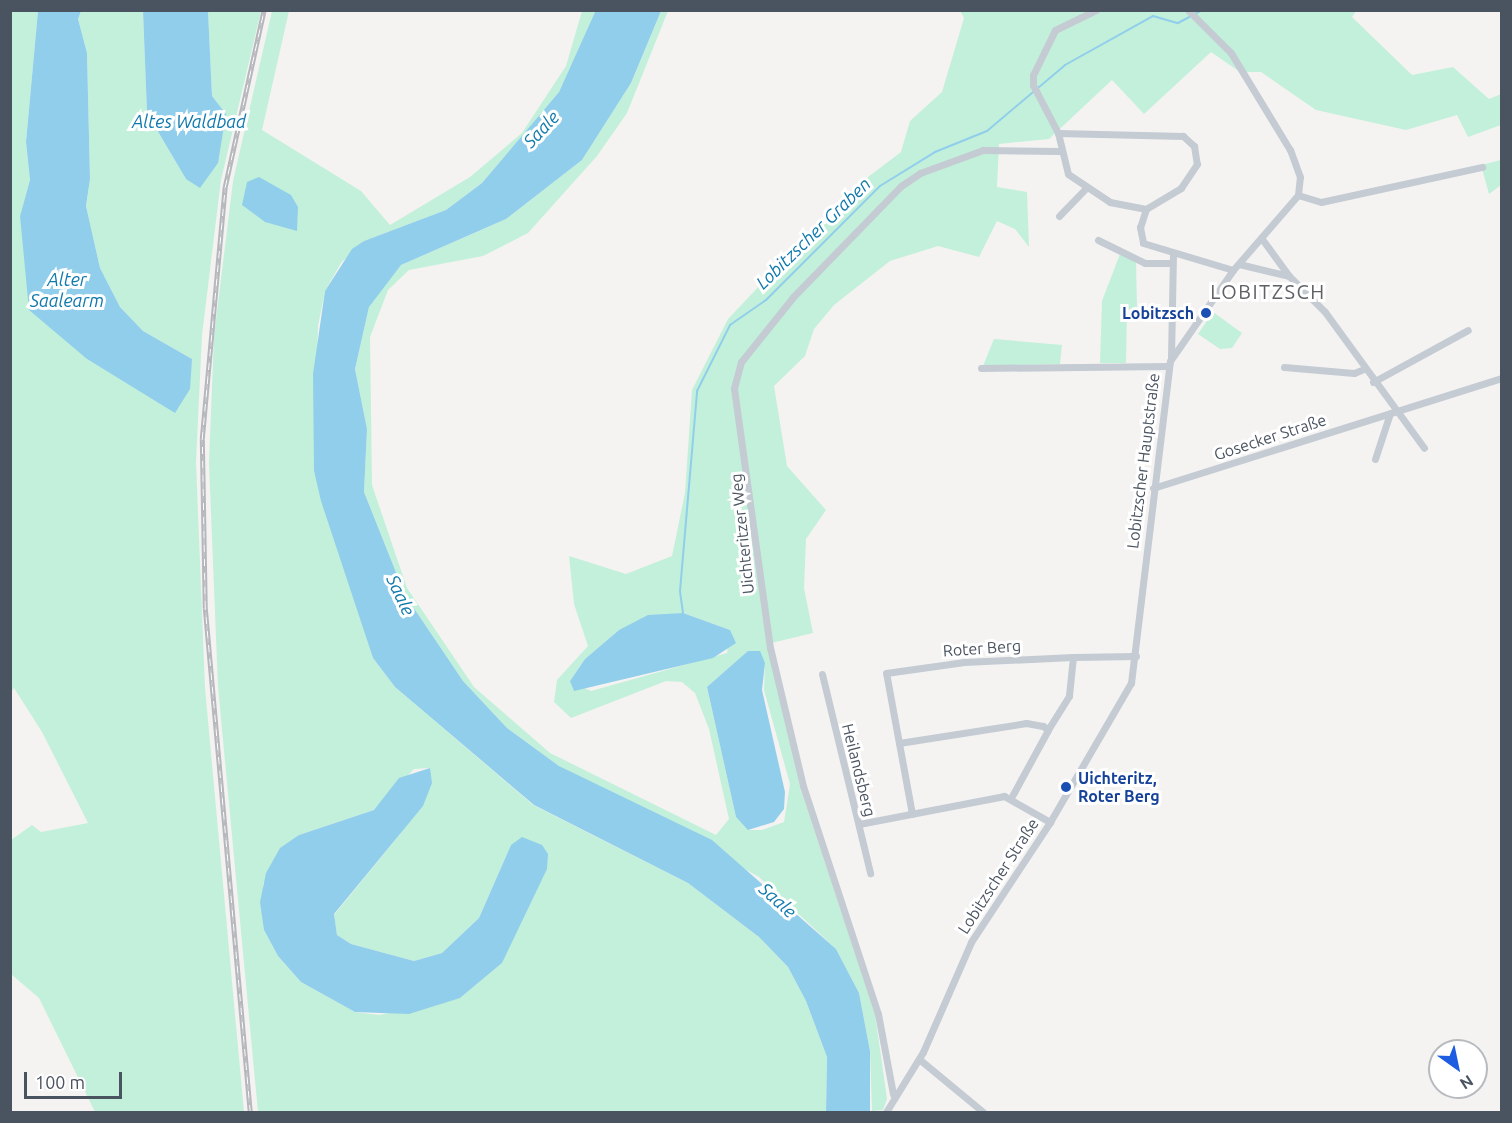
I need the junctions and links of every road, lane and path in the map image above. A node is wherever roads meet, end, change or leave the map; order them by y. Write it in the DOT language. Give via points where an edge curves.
graph roads {
  1 [pos="1096,10"];
  2 [pos="1190,12"];
  3 [pos="1058,133"];
  4 [pos="1060,151"];
  5 [pos="1482,167"];
  6 [pos="1085,189"];
  7 [pos="1298,195"];
  8 [pos="1146,209"];
  9 [pos="1059,216"];
  10 [pos="1262,238"];
  11 [pos="1098,240"];
  12 [pos="1173,259"];
  13 [pos="1236,267"];
  14 [pos="1288,276"];
  15 [pos="1468,330"];
  16 [pos="1171,358"];
  17 [pos="1284,367"];
  18 [pos="981,369"];
  19 [pos="1167,369"];
  20 [pos="1364,369"];
  21 [pos="1502,378"];
  22 [pos="1373,382"];
  23 [pos="1392,412"];
  24 [pos="1424,448"];
  25 [pos="1375,459"];
  26 [pos="1153,488"];
  27 [pos="1136,656"];
  28 [pos="1073,657"];
  29 [pos="822,674"];
  30 [pos="1048,730"];
  31 [pos="899,743"];
  32 [pos="1012,796"];
  33 [pos="912,814"];
  34 [pos="1050,822"];
  35 [pos="859,824"];
  36 [pos="870,873"];
  37 [pos="919,1059"];
  38 [pos="893,1094"];
  39 [pos="886,1113"];
  40 [pos="983,1113"];
  1 -- 3 [label="street" via="1060,25 1033,75 1036,92"];
  2 -- 7 [label="street" via="1231,53 1290,150 1300,177"];
  3 -- 4 [label="street"];
  3 -- 8 [label="street" via="1182,136 1188,141 1196,152 1193,172 1181,188"];
  4 -- 6 [label="street" via="1068,174"];
  4 -- 38 [label="street, Uichteritzer Weg" via="983,150 920,172 901,186 793,297 741,362 734,388 770,648 803,786 878,1014"];
  5 -- 7 [label="street" via="1333,200"];
  6 -- 8 [label="street" via="1110,202"];
  6 -- 9 [label="street"];
  7 -- 10 [label="street, Lobitzscher Hauptstraße"];
  8 -- 12 [label="street" via="1139,238"];
  10 -- 13 [label="street, Lobitzscher Hauptstraße"];
  10 -- 14 [label="street"];
  11 -- 12 [label="street" via="1145,262"];
  12 -- 13 [label="street"];
  12 -- 16 [label="street"];
  13 -- 14 [label="street"];
  13 -- 16 [label="street, Lobitzscher Hauptstraße"];
  14 -- 20 [label="street" via="1325,312"];
  15 -- 22 [label="street"];
  16 -- 19 [label="street, Lobitzscher Hauptstraße"];
  17 -- 20 [label="street" via="1354,373"];
  18 -- 19 [label="street"];
  19 -- 26 [label="street, Lobitzscher Hauptstraße"];
  20 -- 22 [label="street"];
  21 -- 23 [label="street, Gosecker Straße"];
  22 -- 23 [label="street"];
  23 -- 24 [label="street"];
  23 -- 25 [label="street"];
  23 -- 26 [label="street, Gosecker Straße"];
  26 -- 27 [label="street, Lobitzscher Hauptstraße"];
  27 -- 28 [label="street"];
  27 -- 34 [label="street, Lobitzscher Straße" via="1124,699"];
  28 -- 30 [label="street" via="1069,696"];
  28 -- 31 [label="street, Roter Berg" via="886,673"];
  29 -- 35 [label="street, Heilandsberg"];
  30 -- 31 [label="street" via="1026,723"];
  30 -- 32 [label="street"];
  31 -- 33 [label="street, Roter Berg"];
  32 -- 33 [label="street"];
  32 -- 34 [label="street"];
  33 -- 35 [label="street"];
  34 -- 37 [label="street, Lobitzscher Straße" via="962,959"];
  35 -- 36 [label="street, Heilandsberg"];
  37 -- 38 [label="street, Lobitzscher Straße"];
  37 -- 40 [label="street"];
  38 -- 39 [label="street, Lobitzscher Straße"];
}
